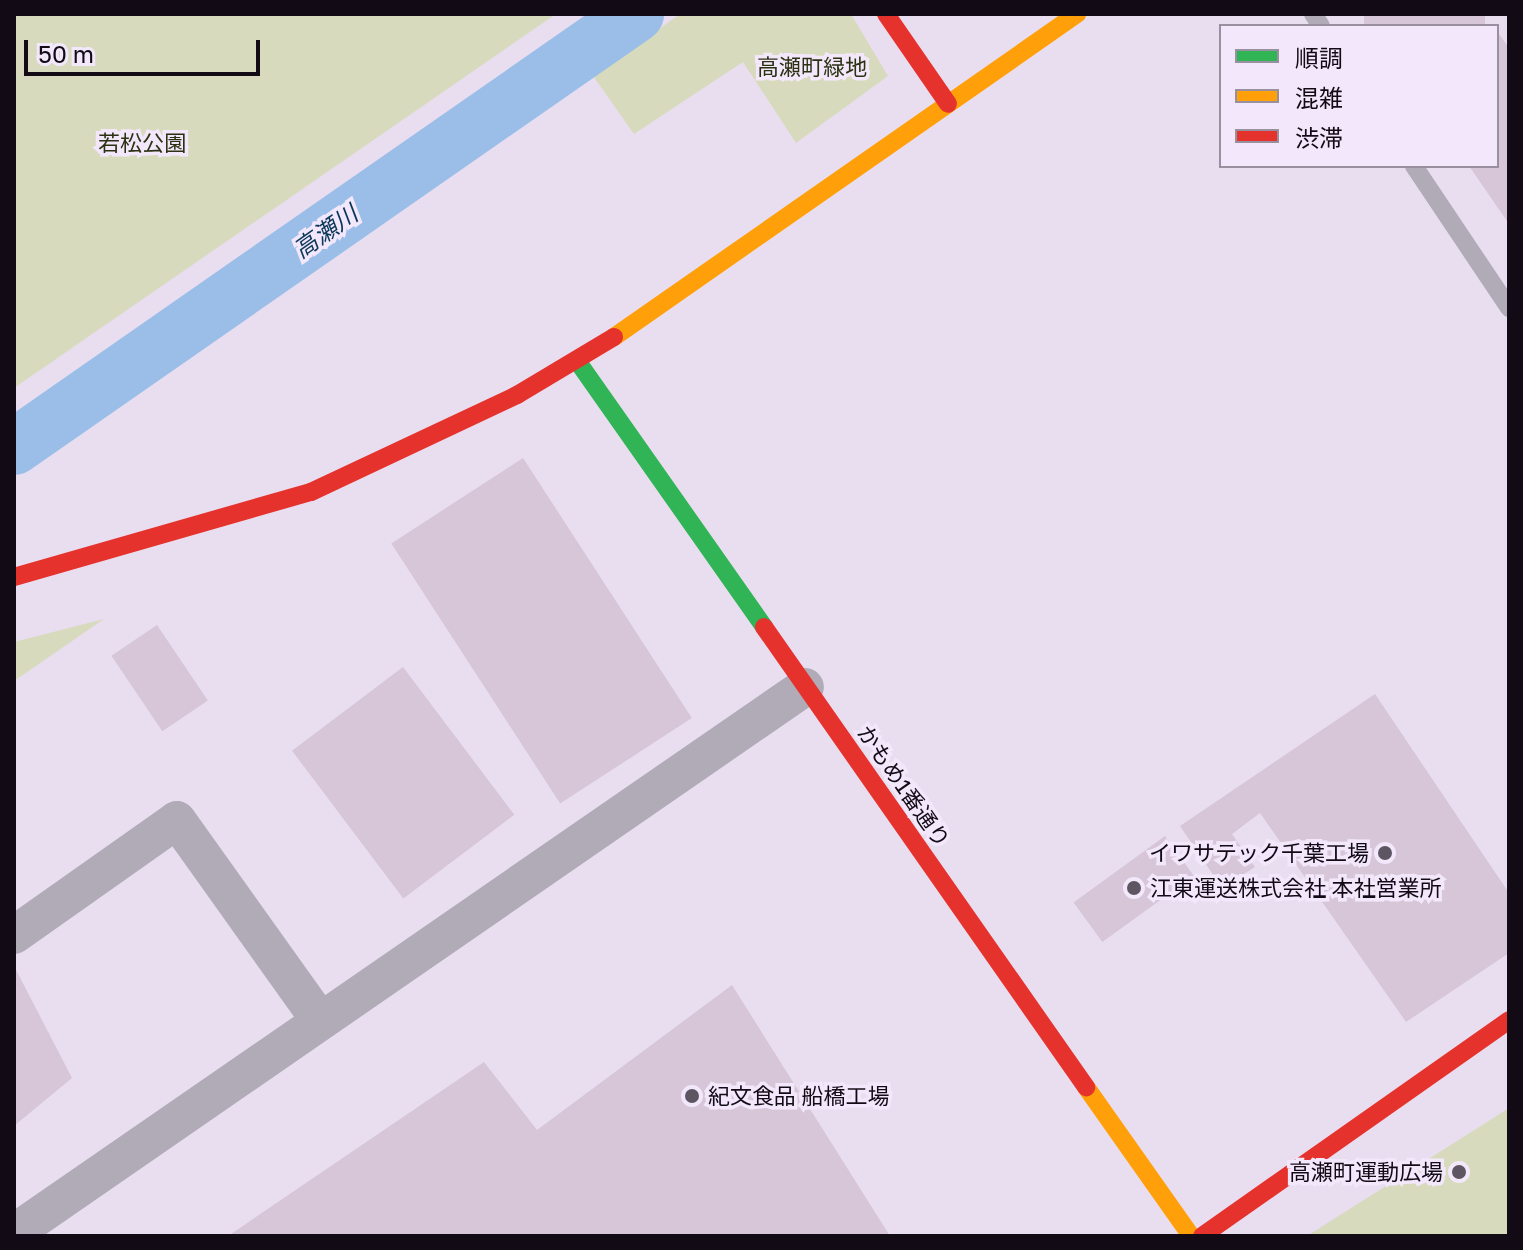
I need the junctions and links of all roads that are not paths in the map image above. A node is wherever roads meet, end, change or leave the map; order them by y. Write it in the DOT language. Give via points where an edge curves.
graph roads {
  1 [pos="886,14"];
  2 [pos="1077,14"];
  3 [pos="948,104"];
  4 [pos="1415,168"];
  5 [pos="1509,308"];
  6 [pos="578,362"];
  7 [pos="14,577"];
  8 [pos="805,687"];
  9 [pos="14,935"];
  10 [pos="318,1018"];
  11 [pos="1509,1020"];
  12 [pos="14,1233"];
  13 [pos="1191,1236"];
  14 [pos="1202,1236"];
  1 -- 3 [label="street"];
  2 -- 3 [label="street"];
  3 -- 6 [label="street"];
  4 -- 5 [label="lane"];
  6 -- 7 [label="street" via="311,492"];
  6 -- 8 [label="street, かもめ1番通り"];
  8 -- 10 [label="street"];
  8 -- 13 [label="street, かもめ1番通り"];
  9 -- 10 [label="street" via="177,820"];
  10 -- 12 [label="street"];
  11 -- 14 [label="street"];
}
